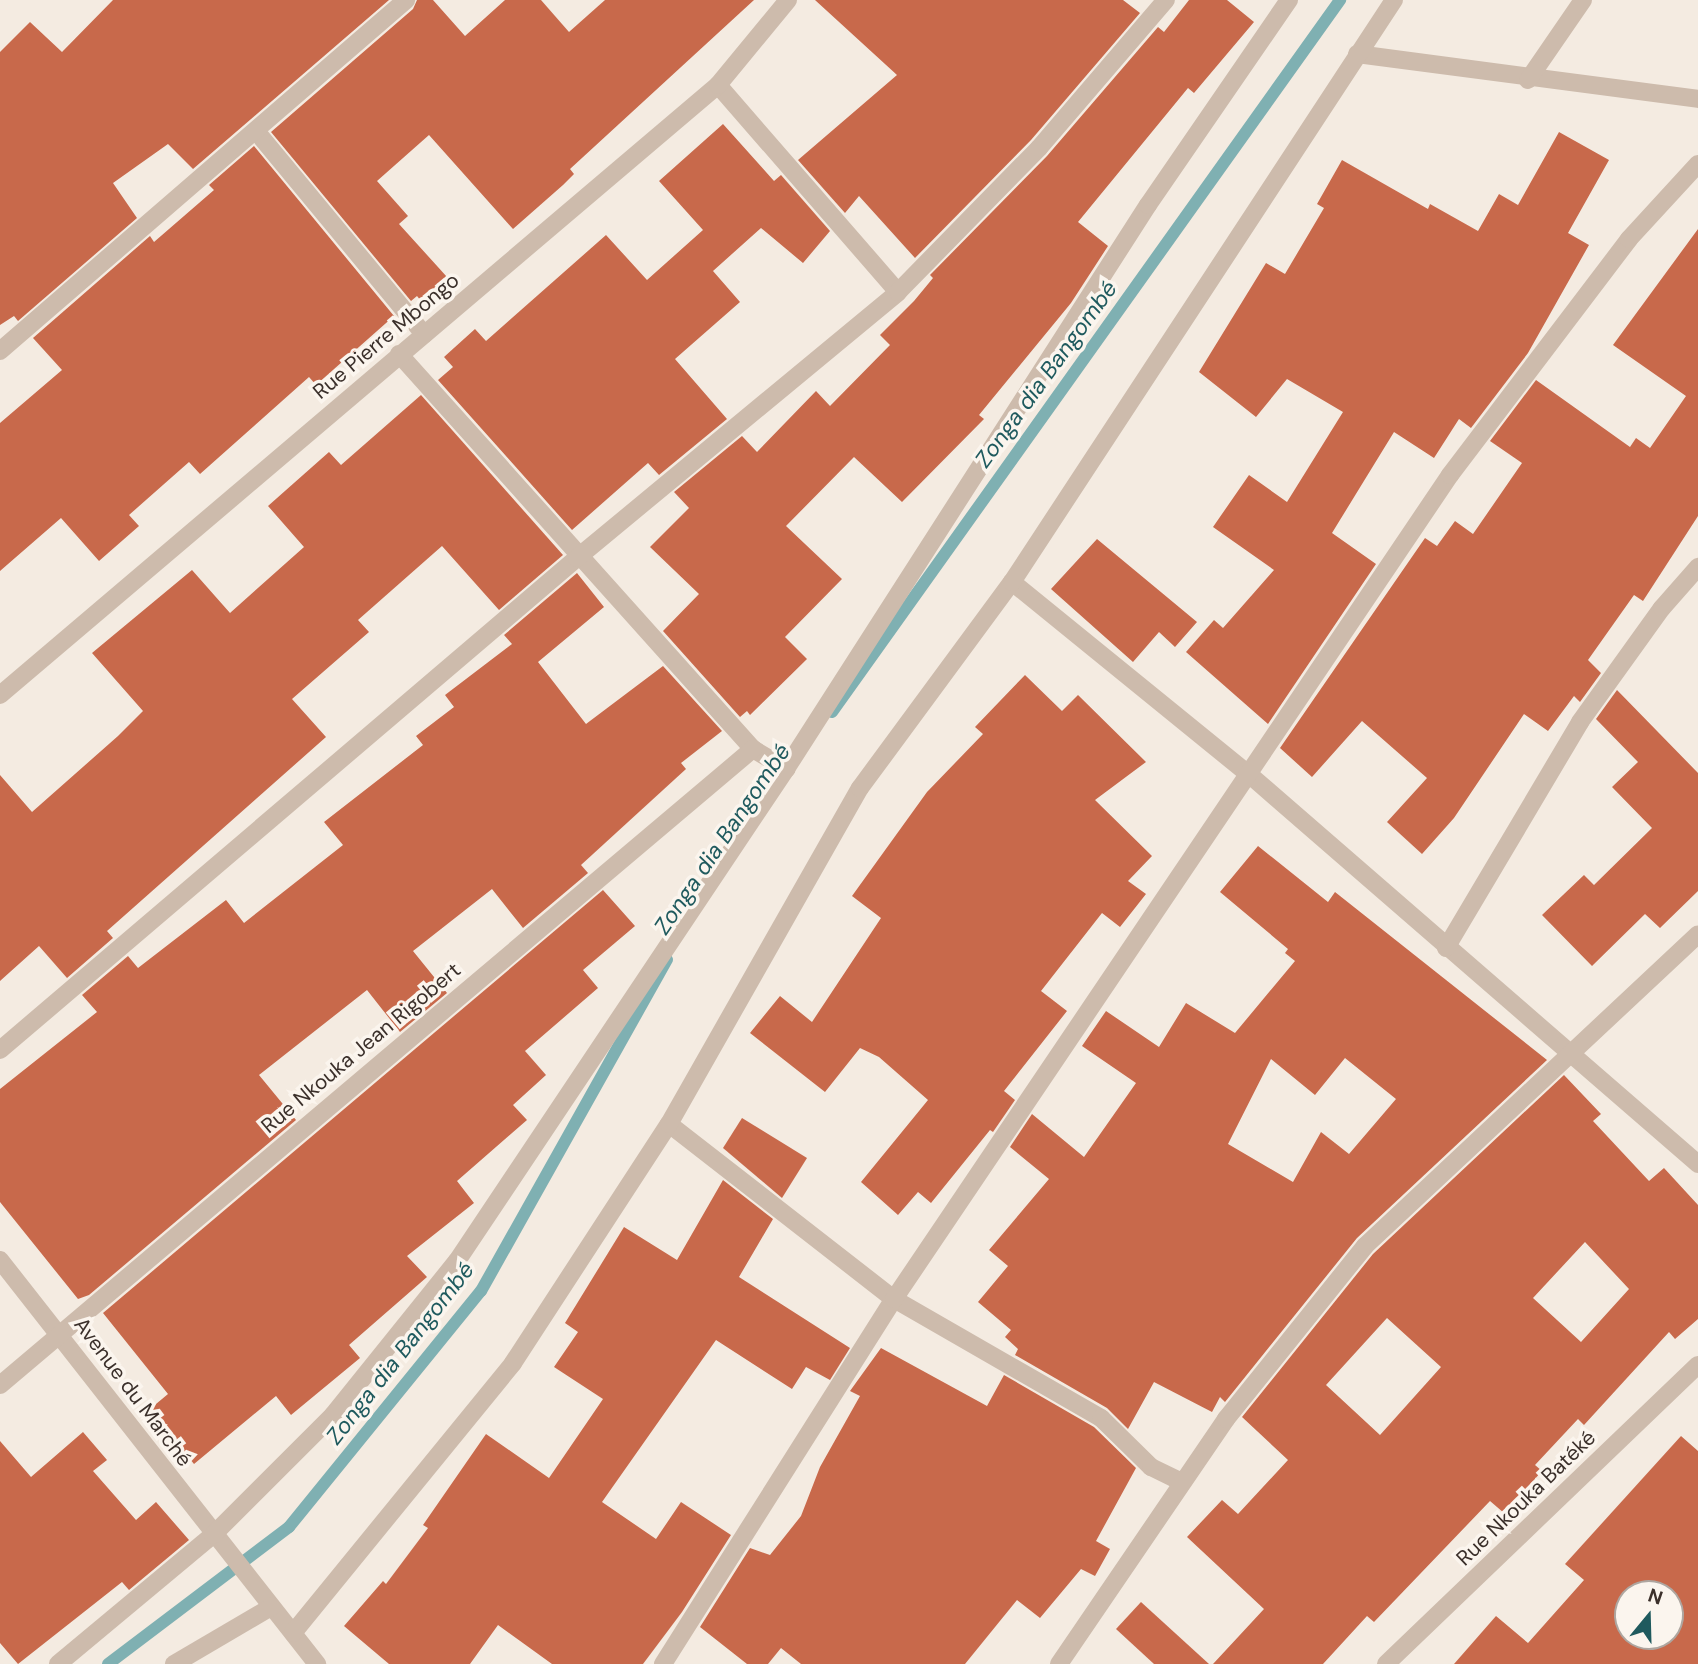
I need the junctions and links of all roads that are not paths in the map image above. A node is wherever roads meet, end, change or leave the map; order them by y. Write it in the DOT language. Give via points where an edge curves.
graph roads {
  1 [pos="406,0"];
  2 [pos="788,0"];
  3 [pos="1166,0"];
  4 [pos="1289,0"];
  5 [pos="1394,0"];
  6 [pos="1583,0"];
  7 [pos="1357,54"];
  8 [pos="1528,80"];
  9 [pos="718,85"];
  10 [pos="1698,99"];
  11 [pos="256,131"];
  12 [pos="1698,164"];
  13 [pos="898,292"];
  14 [pos="424,334"];
  15 [pos="0,351"];
  16 [pos="399,354"];
  17 [pos="577,558"];
  18 [pos="1698,567"];
  19 [pos="1012,582"];
  20 [pos="0,695"];
  21 [pos="753,749"];
  22 [pos="786,769"];
  23 [pos="1251,776"];
  24 [pos="1698,934"];
  25 [pos="1446,948"];
  26 [pos="0,1050"];
  27 [pos="1573,1054"];
  28 [pos="669,1124"];
  29 [pos="1698,1164"];
  30 [pos="0,1260"];
  31 [pos="894,1300"];
  32 [pos="61,1333"];
  33 [pos="1698,1365"];
  34 [pos="0,1385"];
  35 [pos="1182,1482"];
  36 [pos="213,1535"];
  37 [pos="267,1601"];
  38 [pos="293,1633"];
  39 [pos="58,1664"];
  40 [pos="174,1664"];
  41 [pos="317,1664"];
  42 [pos="663,1664"];
  43 [pos="1059,1664"];
  44 [pos="1386,1664"];
  1 -- 11 [label="street"];
  2 -- 9 [label="street, Rue Pierre Mbongo"];
  3 -- 13 [label="street" via="1039,148"];
  4 -- 22 [label="street" via="1148,205"];
  5 -- 7 [label="street"];
  6 -- 8 [label="street"];
  7 -- 8 [label="street"];
  7 -- 19 [label="street"];
  8 -- 10 [label="street"];
  9 -- 13 [label="street"];
  9 -- 14 [label="street, Rue Pierre Mbongo"];
  11 -- 14 [label="street"];
  11 -- 15 [label="street"];
  12 -- 23 [label="street" via="1629,239 1450,475"];
  13 -- 17 [label="street"];
  14 -- 16 [label="street, Rue Pierre Mbongo"];
  16 -- 17 [label="street"];
  16 -- 20 [label="street, Rue Pierre Mbongo"];
  17 -- 21 [label="street"];
  17 -- 26 [label="street"];
  18 -- 25 [label="street" via="1662,608 1580,722"];
  19 -- 23 [label="street"];
  19 -- 28 [label="street" via="860,788"];
  21 -- 22 [label="street"];
  21 -- 32 [label="street, Rue Nkouka Jean Rigobert"];
  22 -- 36 [label="street" via="457,1261 333,1415"];
  23 -- 25 [label="street"];
  23 -- 31 [label="street"];
  24 -- 27 [label="street"];
  25 -- 27 [label="street"];
  27 -- 29 [label="street"];
  27 -- 35 [label="street" via="1365,1246 1226,1419"];
  28 -- 31 [label="street"];
  28 -- 38 [label="street" via="513,1363"];
  30 -- 32 [label="street, Avenue du Marché"];
  31 -- 35 [label="street" via="1101,1418 1152,1467"];
  31 -- 42 [label="street"];
  32 -- 34 [label="street, Rue Nkouka Jean Rigobert"];
  32 -- 36 [label="street, Avenue du Marché"];
  33 -- 44 [label="street, Rue Nkouka Batéké"];
  35 -- 43 [label="street"];
  36 -- 37 [label="street, Avenue du Marché"];
  36 -- 39 [label="street"];
  37 -- 38 [label="street, Avenue du Marché"];
  37 -- 40 [label="street"];
  38 -- 41 [label="street, Avenue du Marché"];
}
